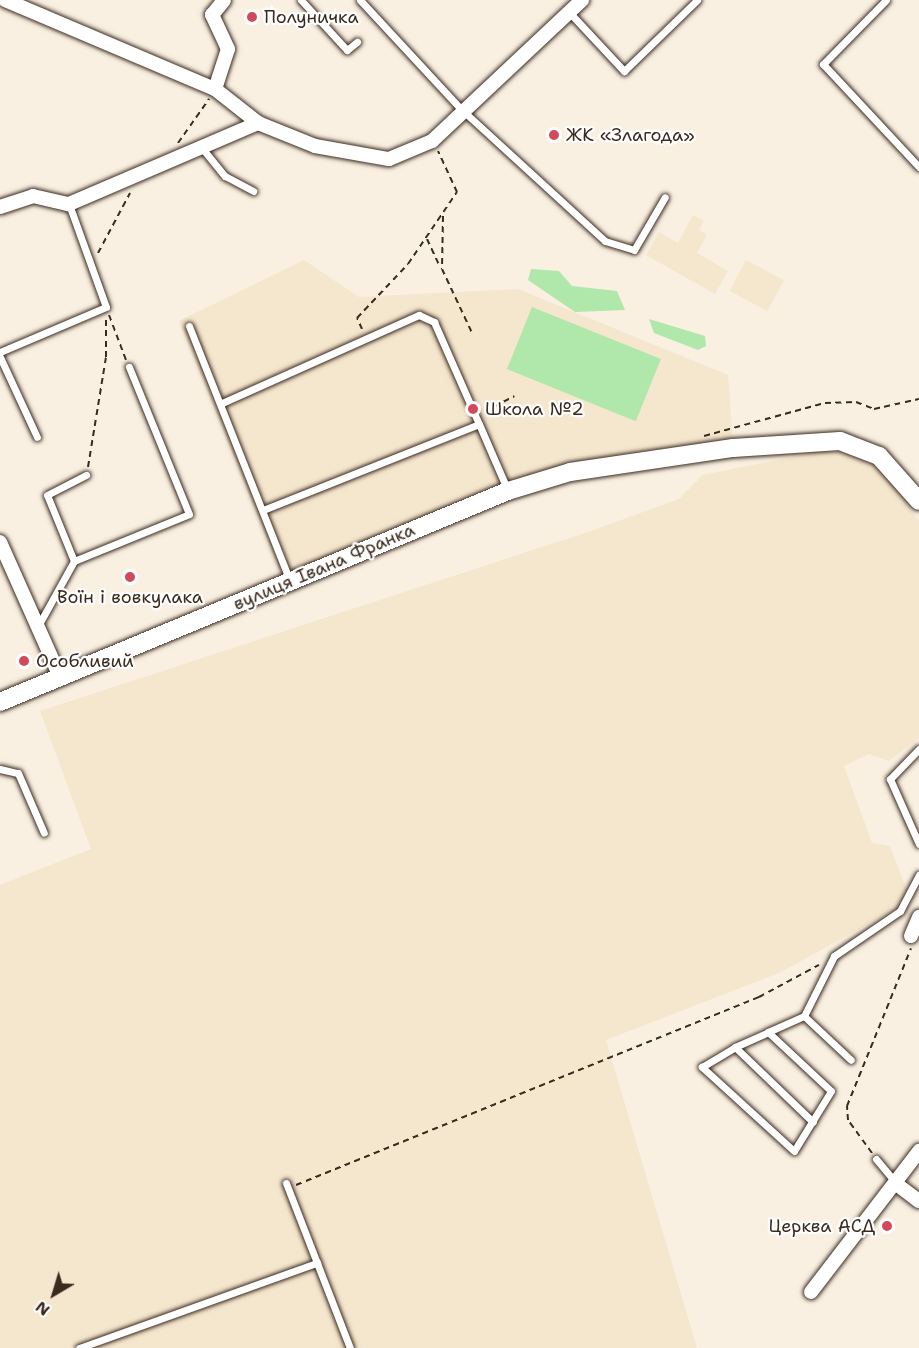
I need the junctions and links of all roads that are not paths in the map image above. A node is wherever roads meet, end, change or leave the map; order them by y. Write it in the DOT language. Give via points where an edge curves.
graph roads {
  1 [pos="5,0"];
  2 [pos="301,0"];
  3 [pos="360,0"];
  4 [pos="582,0"];
  5 [pos="697,0"];
  6 [pos="886,0"];
  7 [pos="221,1"];
  8 [pos="569,12"];
  9 [pos="357,42"];
  10 [pos="215,89"];
  11 [pos="461,109"];
  12 [pos="258,123"];
  13 [pos="202,148"];
  14 [pos="919,167"];
  15 [pos="254,192"];
  16 [pos="665,197"];
  17 [pos="69,204"];
  18 [pos="0,207"];
  19 [pos="189,326"];
  20 [pos="0,352"];
  21 [pos="0,357"];
  22 [pos="129,367"];
  23 [pos="222,404"];
  24 [pos="479,424"];
  25 [pos="37,437"];
  26 [pos="86,475"];
  27 [pos="508,491"];
  28 [pos="919,501"];
  29 [pos="263,510"];
  30 [pos="0,542"];
  31 [pos="74,561"];
  32 [pos="290,581"];
  33 [pos="38,626"];
  34 [pos="60,677"];
  35 [pos="0,702"];
  36 [pos="919,749"];
  37 [pos="0,769"];
  38 [pos="44,833"];
  39 [pos="919,844"];
  40 [pos="919,875"];
  41 [pos="919,917"];
  42 [pos="911,936"];
  43 [pos="804,1017"];
  44 [pos="768,1032"];
  45 [pos="735,1047"];
  46 [pos="851,1060"];
  47 [pos="813,1122"];
  48 [pos="919,1151"];
  49 [pos="876,1159"];
  50 [pos="895,1183"];
  51 [pos="287,1186"];
  52 [pos="919,1201"];
  53 [pos="317,1263"];
  54 [pos="811,1292"];
  55 [pos="104,1344"];
  56 [pos="79,1348"];
  57 [pos="350,1348"];
  1 -- 10 [label="street"];
  2 -- 9 [label="lane" via="347,50"];
  3 -- 11 [label="lane"];
  4 -- 8 [label="street"];
  5 -- 8 [label="lane" via="624,71"];
  6 -- 14 [label="lane" via="823,64"];
  7 -- 10 [label="street" via="212,15 228,58"];
  8 -- 11 [label="street"];
  10 -- 12 [label="street"];
  11 -- 12 [label="street" via="432,141 404,157 370,157 315,146"];
  11 -- 16 [label="lane" via="605,241 634,250"];
  12 -- 13 [label="street"];
  13 -- 15 [label="lane" via="225,176"];
  13 -- 17 [label="street"];
  17 -- 18 [label="street" via="33,196"];
  17 -- 20 [label="lane" via="106,307"];
  19 -- 23 [label="lane"];
  21 -- 25 [label="lane"];
  22 -- 31 [label="lane" via="189,514"];
  23 -- 24 [label="lane" via="365,336 427,316"];
  23 -- 29 [label="lane"];
  24 -- 27 [label="lane"];
  24 -- 29 [label="lane"];
  26 -- 31 [label="lane" via="47,495"];
  27 -- 28 [label="main road, вулиця Івана Франка" via="570,472 655,458 840,441 879,456"];
  27 -- 32 [label="main road, вулиця Івана Франка"];
  29 -- 32 [label="lane"];
  30 -- 33 [label="street"];
  31 -- 33 [label="lane"];
  32 -- 34 [label="main road, вулиця Івана Франка"];
  33 -- 34 [label="street"];
  34 -- 35 [label="main road, вулиця Івана Франка"];
  36 -- 39 [label="lane" via="890,779"];
  37 -- 38 [label="lane" via="18,773"];
  40 -- 43 [label="lane" via="900,911 834,956"];
  41 -- 42 [label="street"];
  43 -- 44 [label="lane"];
  43 -- 46 [label="lane"];
  44 -- 45 [label="lane"];
  44 -- 47 [label="lane" via="831,1091"];
  45 -- 47 [label="lane"];
  45 -- 47 [label="lane" via="702,1067 794,1151"];
  48 -- 50 [label="street"];
  49 -- 50 [label="lane"];
  50 -- 52 [label="street"];
  50 -- 54 [label="street"];
  51 -- 53 [label="lane"];
  53 -- 55 [label="lane"];
  53 -- 57 [label="lane"];
  55 -- 56 [label="lane"];
}
